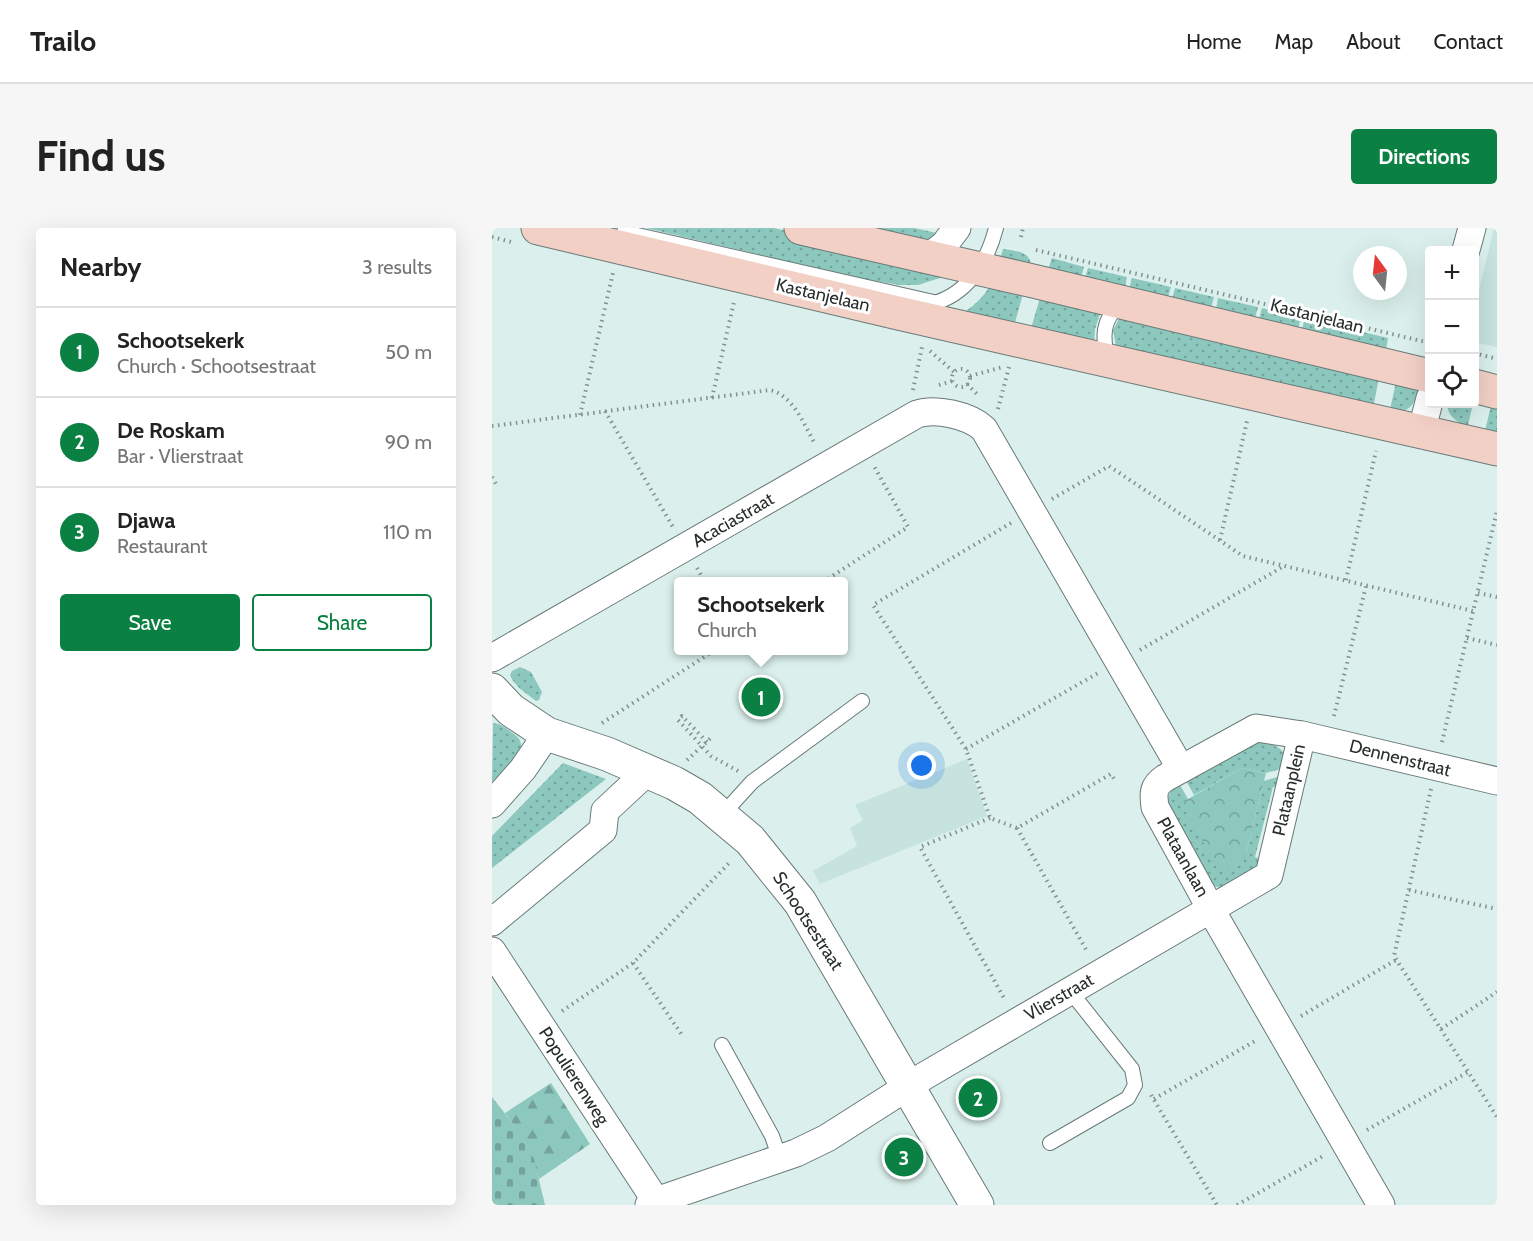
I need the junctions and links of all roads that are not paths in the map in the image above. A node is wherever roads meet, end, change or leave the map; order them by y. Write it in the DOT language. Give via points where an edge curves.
graph roads {
  1 [pos="537,228"];
  2 [pos="609,228"];
  3 [pos="801,228"];
  4 [pos="957,228"];
  5 [pos="996,228"];
  6 [pos="1472,228"];
  7 [pos="1467,246"];
  8 [pos="927,258"];
  9 [pos="980,269"];
  10 [pos="938,303"];
  11 [pos="1123,303"];
  12 [pos="898,313"];
  13 [pos="1108,360"];
  14 [pos="1425,375"];
  15 [pos="1479,387"];
  16 [pos="1497,392"];
  17 [pos="1427,408"];
  18 [pos="1421,432"];
  19 [pos="1497,449"];
  20 [pos="492,658"];
  21 [pos="492,690"];
  22 [pos="862,701"];
  23 [pos="547,734"];
  24 [pos="1302,735"];
  25 [pos="1180,769"];
  26 [pos="648,771"];
  27 [pos="1497,781"];
  28 [pos="492,804"];
  29 [pos="722,815"];
  30 [pos="1211,909"];
  31 [pos="492,922"];
  32 [pos="492,951"];
  33 [pos="1070,991"];
  34 [pos="722,1045"];
  35 [pos="908,1086"];
  36 [pos="1050,1143"];
  37 [pos="780,1159"];
  38 [pos="652,1203"];
  39 [pos="977,1205"];
  40 [pos="1382,1205"];
  1 -- 12 [label="main road, Kastanjelaan"];
  2 -- 10 [label="lane, Kastanjelaan"];
  3 -- 8 [label="main road, Kastanjelaan"];
  4 -- 8 [label="street"];
  5 -- 9 [label="lane"];
  6 -- 7 [label="street"];
  8 -- 9 [label="main road, Kastanjelaan"];
  9 -- 10 [label="lane" via="961,291"];
  9 -- 11 [label="main road, Kastanjelaan"];
  10 -- 12 [label="lane"];
  11 -- 13 [label="lane" via="1110,314 1104,328"];
  11 -- 14 [label="main road, Kastanjelaan"];
  12 -- 13 [label="main road, Kastanjelaan"];
  13 -- 18 [label="main road, Kastanjelaan"];
  15 -- 16 [label="main road"];
  17 -- 18 [label="street"];
  18 -- 19 [label="main road, Kastanjelaan"];
  20 -- 25 [label="street, Acaciastraat" via="922,412 931,411 973,420 990,439"];
  21 -- 23 [label="street, Schootsestraat" via="511,710"];
  22 -- 29 [label="lane" via="752,782"];
  23 -- 26 [label="street, Schootsestraat"];
  23 -- 28 [label="street" via="523,770"];
  24 -- 25 [label="street, Plataanplein" via="1251,730"];
  24 -- 27 [label="street, Dennenstraat"];
  24 -- 30 [label="street, Plataanplein" via="1269,875"];
  25 -- 30 [label="street, Plataanlaan" via="1155,788 1155,807"];
  26 -- 29 [label="street, Schootsestraat" via="700,798"];
  26 -- 31 [label="street" via="604,811 603,830"];
  29 -- 35 [label="street, Schootsestraat" via="750,840 800,902"];
  30 -- 33 [label="street, Vlierstraat"];
  30 -- 40 [label="street, Plataanlaan"];
  32 -- 38 [label="street, Populierenweg"];
  33 -- 35 [label="street, Vlierstraat"];
  33 -- 36 [label="lane" via="1132,1069 1135,1085 1128,1098"];
  34 -- 37 [label="lane" via="772,1136"];
  35 -- 37 [label="street, Vlierstraat" via="827,1138"];
  35 -- 39 [label="street, Schootsestraat"];
  37 -- 38 [label="street, Vlierstraat"];
}
